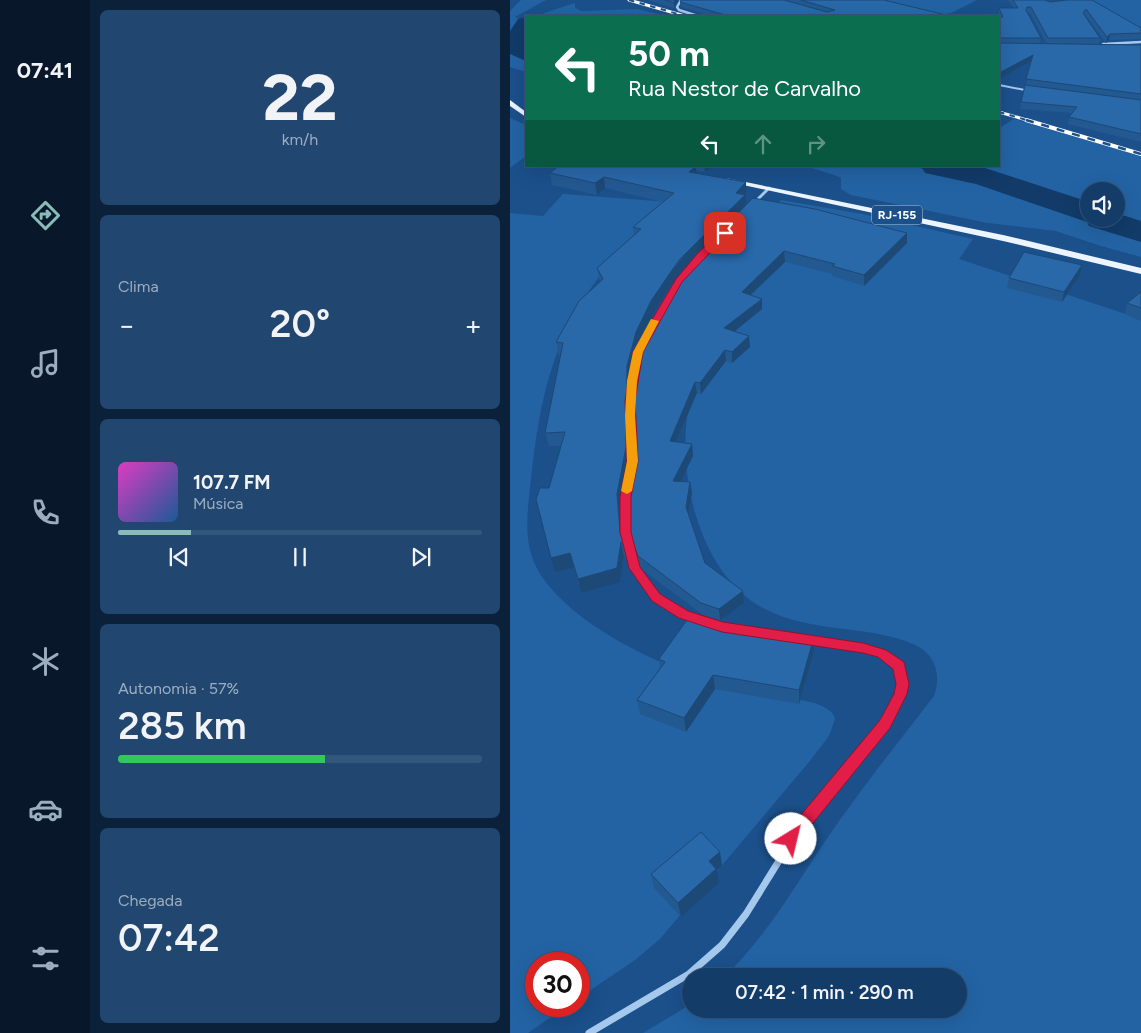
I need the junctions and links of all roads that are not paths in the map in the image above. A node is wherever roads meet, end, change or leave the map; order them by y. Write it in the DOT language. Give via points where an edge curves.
graph roads {
  1 [pos="681,0"];
  2 [pos="695,15"];
  3 [pos="1098,38"];
  4 [pos="1141,42"];
  5 [pos="1104,45"];
  6 [pos="1094,46"];
  7 [pos="1136,48"];
  8 [pos="1000,85"];
  9 [pos="1040,92"];
  10 [pos="510,102"];
  11 [pos="525,114"];
  12 [pos="724,179"];
  13 [pos="769,188"];
  14 [pos="750,207"];
  15 [pos="1141,271"];
  16 [pos="655,320"];
  17 [pos="701,621"];
  18 [pos="799,638"];
  19 [pos="589,1033"];
  1 -- 2 [label="street" via="677,7 679,10"];
  3 -- 5 [label="street"];
  4 -- 5 [label="street"];
  5 -- 6 [label="street"];
  5 -- 7 [label="street"];
  8 -- 9 [label="street"];
  10 -- 11 [label="main road"];
  12 -- 13 [label="main road, RJ-155"];
  13 -- 14 [label="street"];
  13 -- 15 [label="main road, RJ-155"];
  16 -- 17 [label="street" via="638,352 632,381 633,461 626,497 626,532 634,568 656,598"];
  18 -- 19 [label="street" via="863,648 892,659 899,666 903,684 895,708 800,826 746,914 722,945 689,974"];
}
